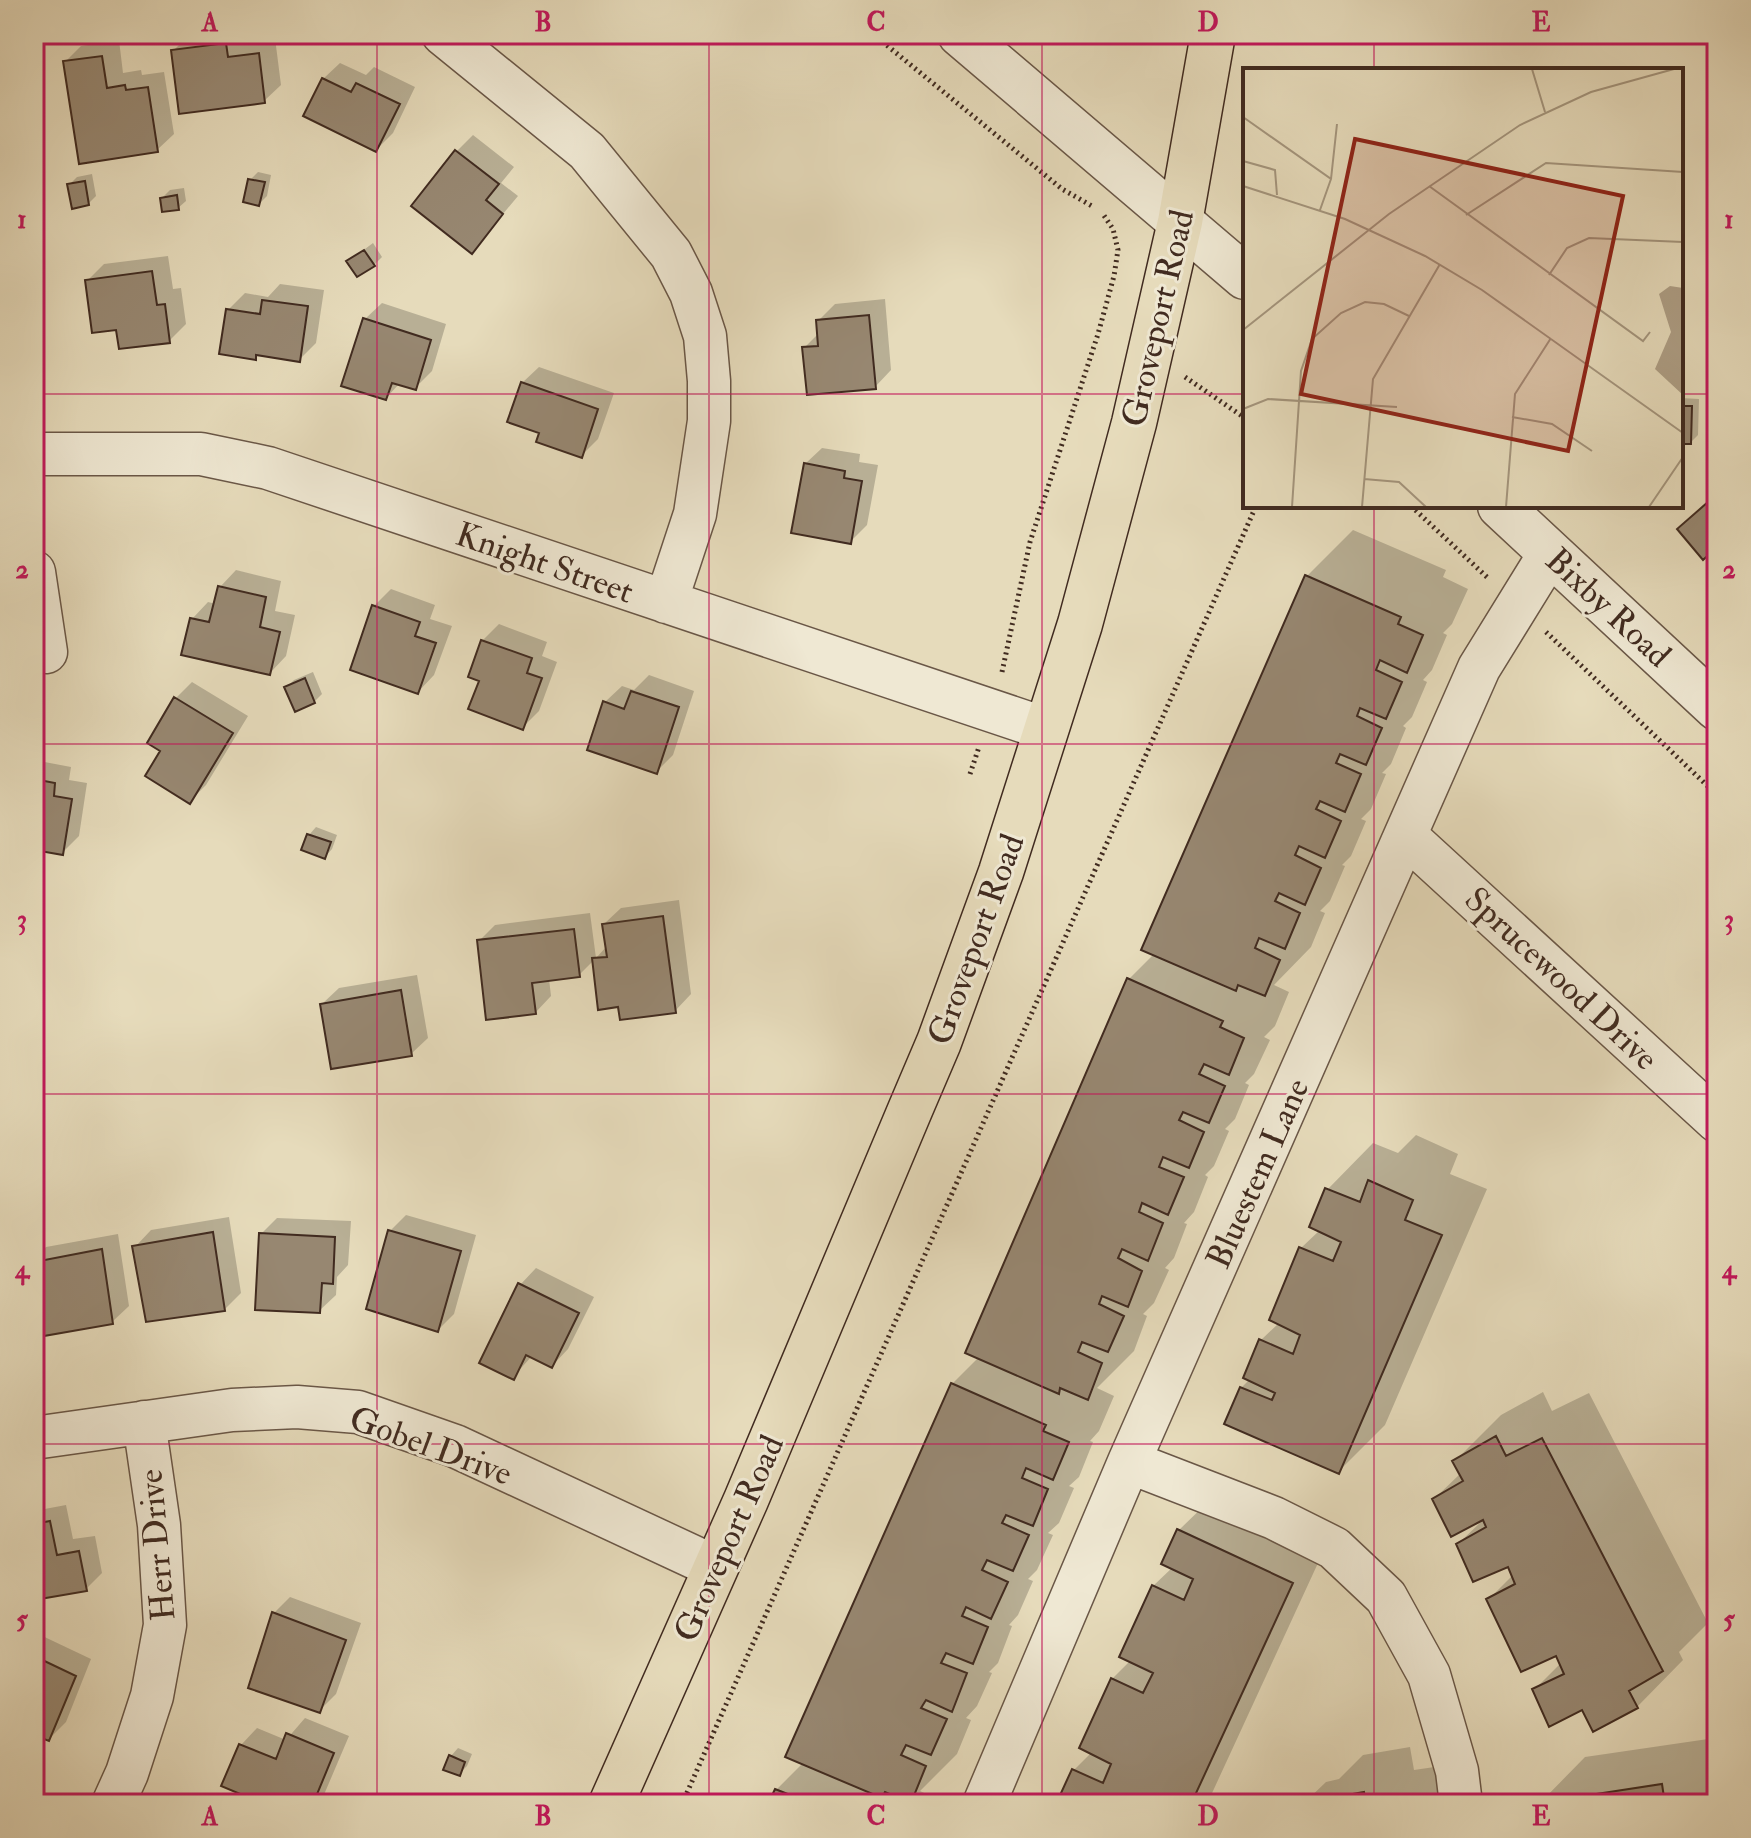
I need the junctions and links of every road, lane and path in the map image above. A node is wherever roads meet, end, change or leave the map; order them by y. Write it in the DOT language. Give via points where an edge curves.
graph roads {
  1 [pos="443,34"];
  2 [pos="873,34"];
  3 [pos="960,34"];
  4 [pos="1213,34"];
  5 [pos="1180,222"];
  6 [pos="1243,275"];
  7 [pos="34,454"];
  8 [pos="1255,508"];
  9 [pos="1413,508"];
  10 [pos="1502,508"];
  11 [pos="1550,553"];
  12 [pos="34,572"];
  13 [pos="666,602"];
  14 [pos="1518,605"];
  15 [pos="46,652"];
  16 [pos="1717,708"];
  17 [pos="991,711"];
  18 [pos="1046,729"];
  19 [pos="970,774"];
  20 [pos="1717,795"];
  21 [pos="1406,836"];
  22 [pos="1717,1121"];
  23 [pos="144,1422"];
  24 [pos="34,1438"];
  25 [pos="1129,1462"];
  26 [pos="715,1567"];
  27 [pos="113,1804"];
  28 [pos="611,1804"];
  29 [pos="682,1804"];
  30 [pos="984,1804"];
  31 [pos="1461,1804"];
  1 -- 13 [label="street" via="587,151 671,254 691,293 705,336 709,421 695,514"];
  2 -- 17 [label="path" via="1062,189 1101,211 1118,250 1098,334 1030,542"];
  3 -- 5 [label="street"];
  4 -- 5 [label="main road, Groveport Road"];
  5 -- 6 [label="street"];
  5 -- 18 [label="main road, Groveport Road" via="1134,423"];
  7 -- 13 [label="street, Knight Street" via="201,454 268,468"];
  8 -- 29 [label="path"];
  9 -- 14 [label="path"];
  10 -- 11 [label="street, Bixby Road"];
  11 -- 14 [label="street, Bluestem Lane"];
  11 -- 16 [label="street, Bixby Road"];
  12 -- 15 [label="street"];
  13 -- 17 [label="street, Knight Street"];
  14 -- 20 [label="path"];
  14 -- 21 [label="street, Bluestem Lane" via="1479,668"];
  17 -- 18 [label="street, Knight Street"];
  17 -- 19 [label="path"];
  18 -- 26 [label="main road, Groveport Road" via="939,1042"];
  21 -- 22 [label="street, Sprucewood Drive"];
  21 -- 25 [label="street, Bluestem Lane"];
  23 -- 24 [label="street, Gobel Drive"];
  23 -- 26 [label="street, Gobel Drive" via="232,1410 297,1407 358,1412 455,1446"];
  23 -- 27 [label="street, Herr Drive" via="159,1525 165,1625 152,1696"];
  25 -- 30 [label="street, Bluestem Lane"];
  25 -- 31 [label="street" via="1274,1518 1334,1548 1386,1597 1429,1675 1457,1771"];
  26 -- 28 [label="main road, Groveport Road"];
}
